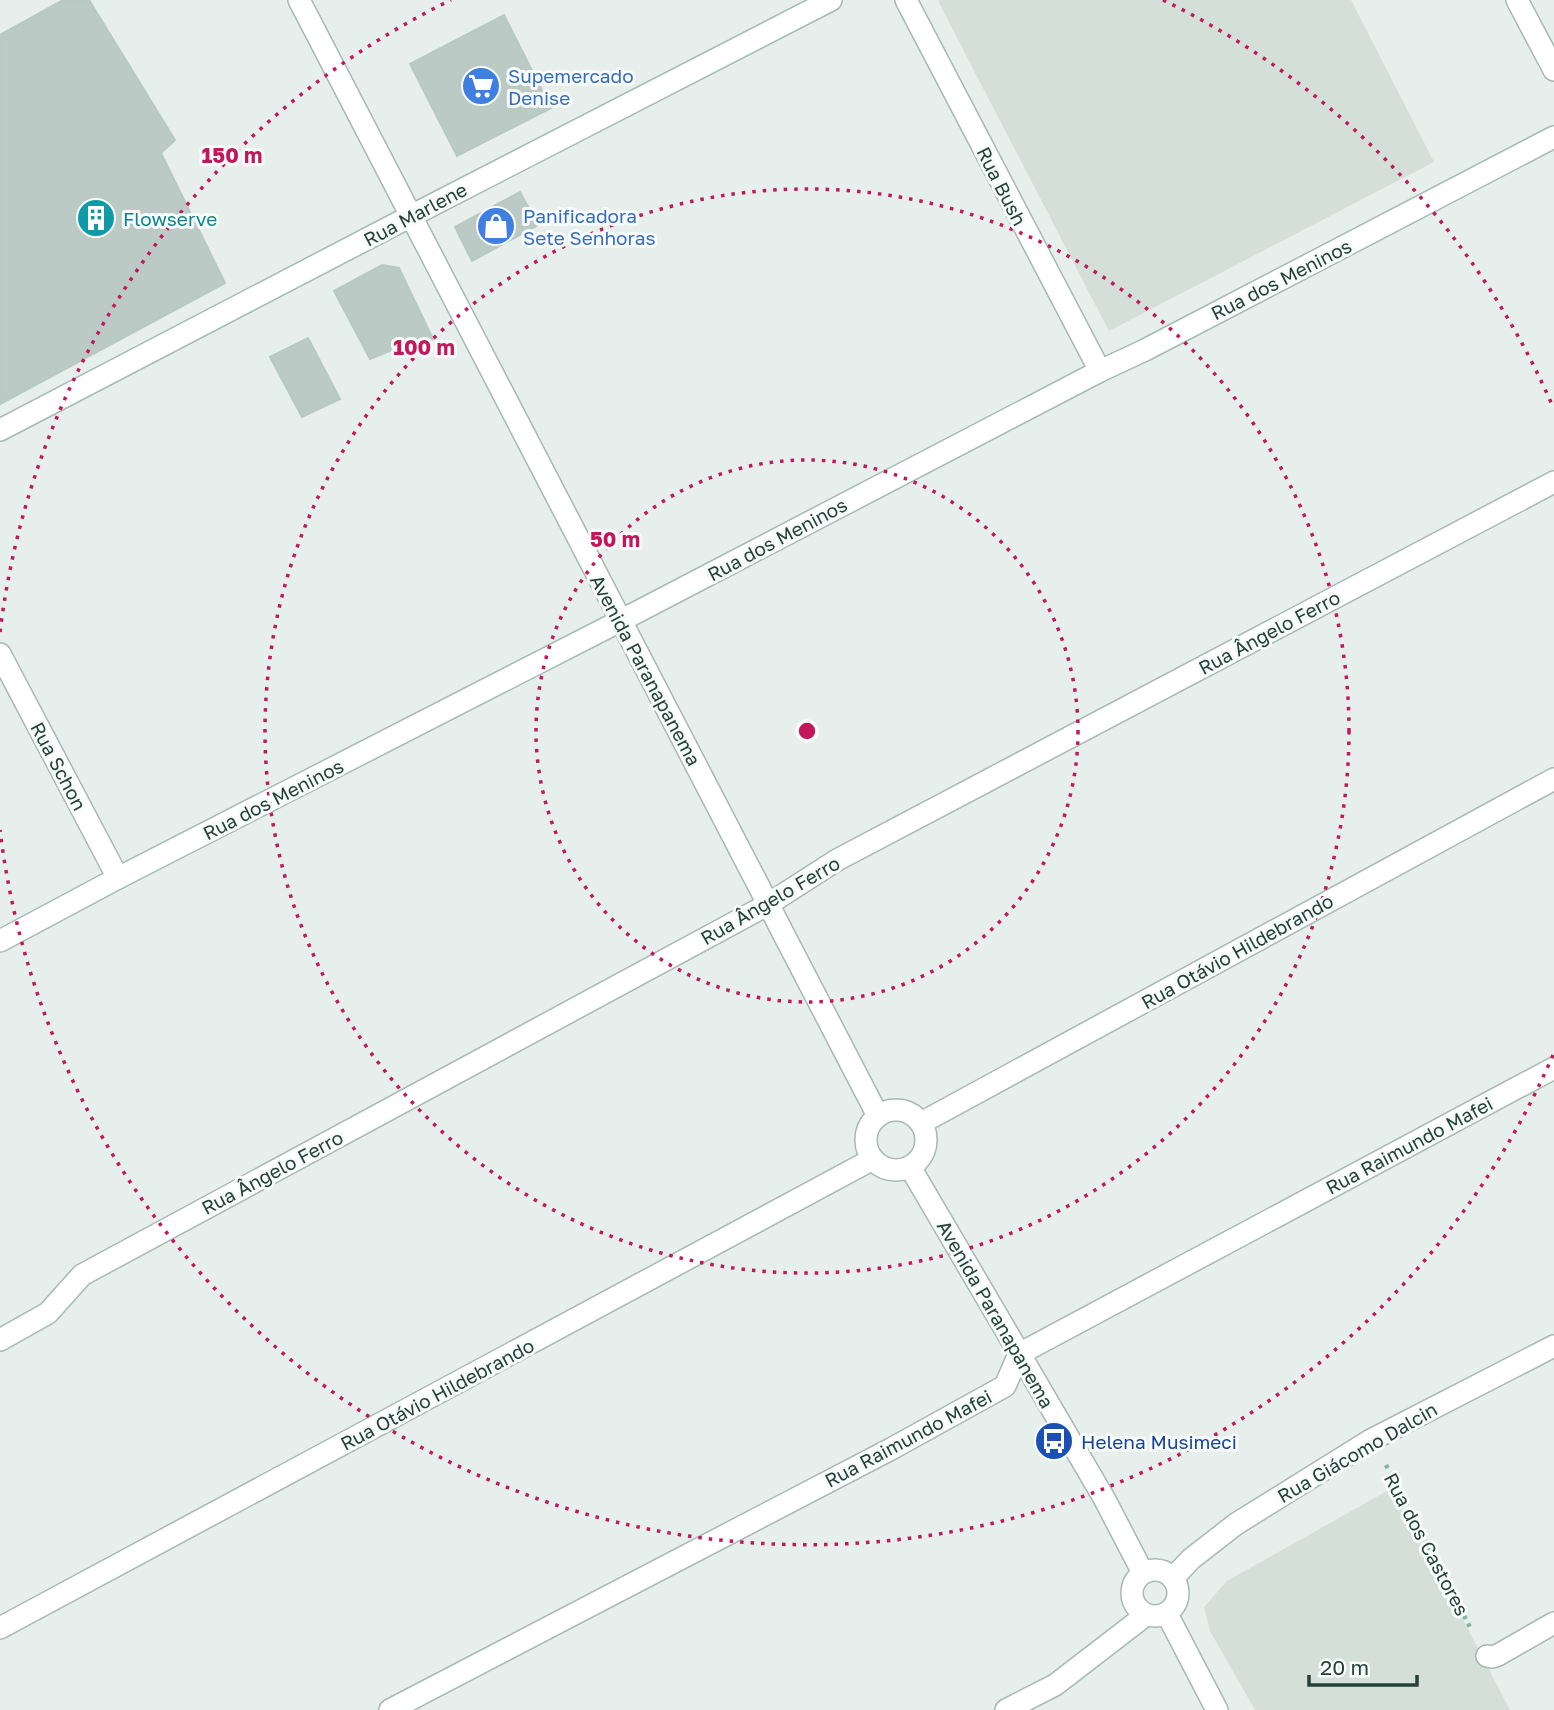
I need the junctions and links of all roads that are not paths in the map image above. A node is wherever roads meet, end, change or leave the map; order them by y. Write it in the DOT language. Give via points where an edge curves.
graph roads {
  1 [pos="299,0"];
  2 [pos="831,0"];
  3 [pos="906,0"];
  4 [pos="1517,0"];
  5 [pos="1554,70"];
  6 [pos="1554,137"];
  7 [pos="411,216"];
  8 [pos="1100,371"];
  9 [pos="0,430"];
  10 [pos="1554,482"];
  11 [pos="620,621"];
  12 [pos="0,654"];
  13 [pos="1554,779"];
  14 [pos="118,878"];
  15 [pos="767,905"];
  16 [pos="0,941"];
  17 [pos="1554,1068"];
  18 [pos="878,1116"];
  19 [pos="920,1123"];
  20 [pos="873,1159"];
  21 [pos="910,1167"];
  22 [pos="0,1340"];
  23 [pos="1554,1346"];
  24 [pos="1019,1354"];
  25 [pos="1143,1573"];
  26 [pos="1172,1578"];
  27 [pos="1157,1615"];
  28 [pos="1554,1623"];
  29 [pos="0,1628"];
  30 [pos="1488,1656"];
  31 [pos="390,1710"];
  32 [pos="1006,1710"];
  33 [pos="1217,1710"];
  1 -- 7 [label="street, Avenida Paranapanema"];
  2 -- 7 [label="street, Rua Marlene"];
  3 -- 8 [label="street, Rua Bush"];
  4 -- 5 [label="street"];
  6 -- 8 [label="street, Rua dos Meninos"];
  7 -- 9 [label="street, Rua Marlene"];
  7 -- 11 [label="street, Avenida Paranapanema"];
  8 -- 11 [label="street, Rua dos Meninos"];
  10 -- 15 [label="street, Rua Ângelo Ferro" via="837,860"];
  11 -- 14 [label="street, Rua dos Meninos"];
  11 -- 15 [label="street, Avenida Paranapanema"];
  12 -- 14 [label="street, Rua Schon"];
  13 -- 19 [label="street, Rua Otávio Hildebrando"];
  14 -- 16 [label="street, Rua dos Meninos"];
  15 -- 18 [label="street, Avenida Paranapanema"];
  15 -- 22 [label="street, Rua Ângelo Ferro" via="82,1275 48,1314"];
  17 -- 24 [label="street, Rua Raimundo Mafei"];
  18 -- 19 [label="street" via="904,1111"];
  18 -- 20 [label="street" via="867,1131"];
  19 -- 21 [label="street" via="925,1132 924,1152"];
  20 -- 21 [label="street" via="890,1170"];
  20 -- 29 [label="street, Rua Otávio Hildebrando"];
  21 -- 24 [label="street, Avenida Paranapanema"];
  23 -- 26 [label="street, Rua Giácomo Dalcin" via="1371,1440 1236,1524"];
  24 -- 25 [label="street, Avenida Paranapanema" via="1104,1497"];
  24 -- 31 [label="street, Rua Raimundo Mafei" via="1005,1386"];
  25 -- 26 [label="street" via="1153,1570"];
  25 -- 27 [label="street" via="1132,1589 1132,1600 1138,1609"];
  26 -- 27 [label="street" via="1178,1587 1174,1607"];
  27 -- 32 [label="street" via="1055,1685"];
  27 -- 33 [label="street"];
  28 -- 30 [label="street" via="1498,1655"];
}
